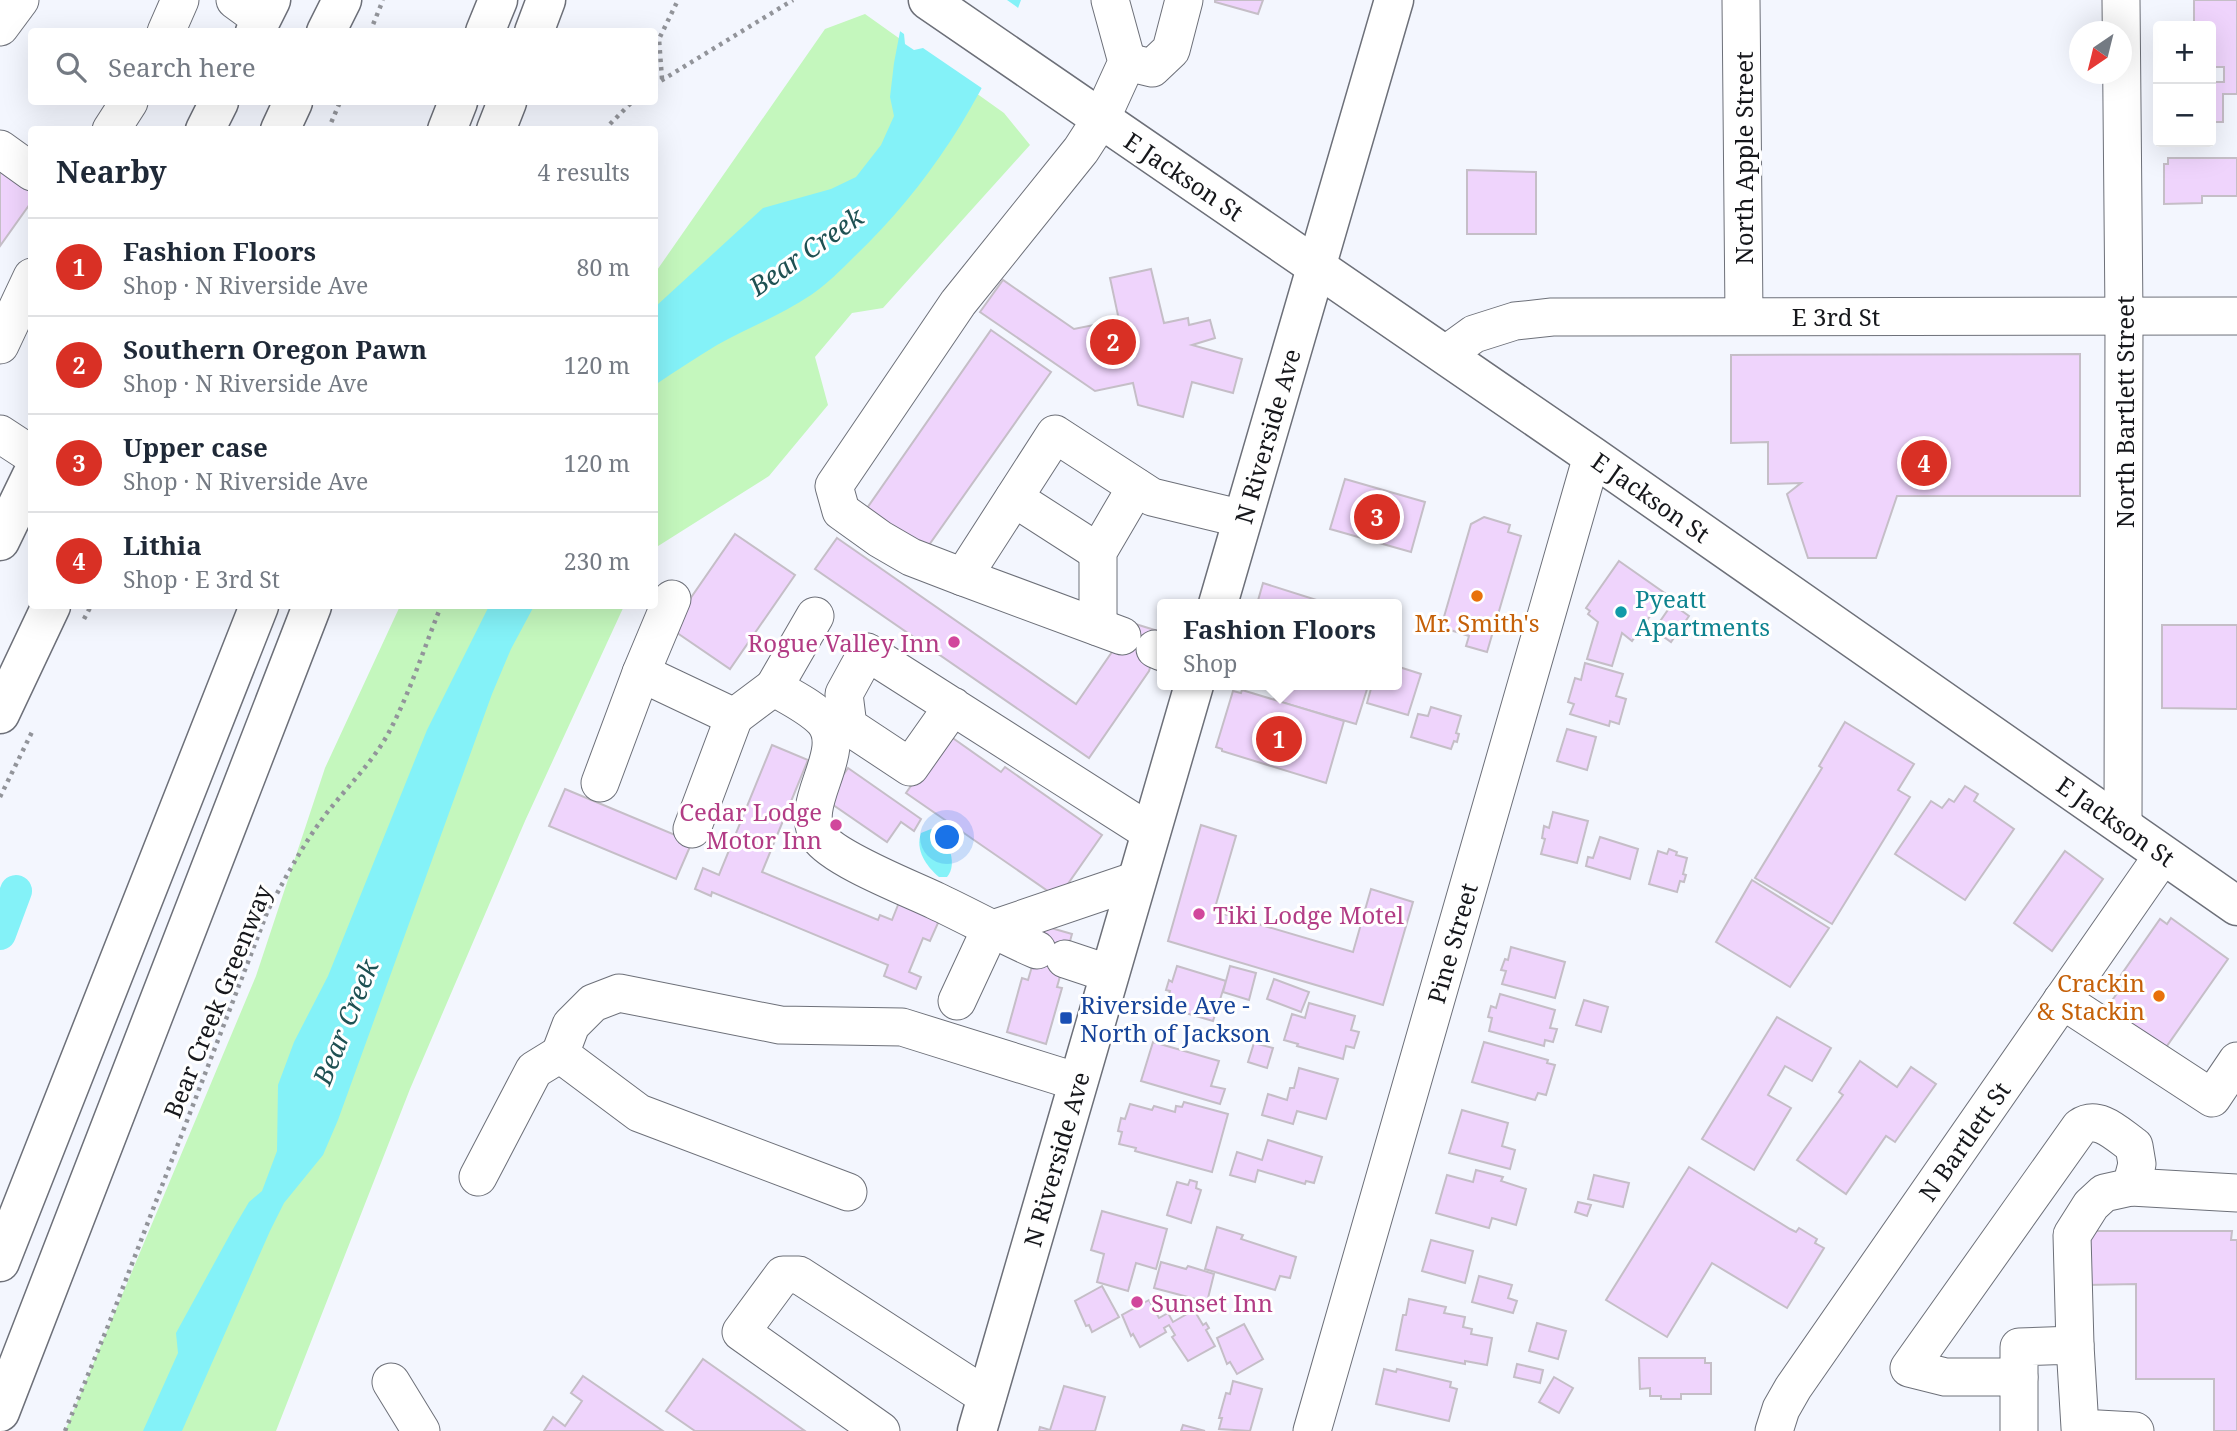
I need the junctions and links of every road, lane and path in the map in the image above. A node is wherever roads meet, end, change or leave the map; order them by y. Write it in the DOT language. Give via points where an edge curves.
graph roads {
  1 [pos="20,0"];
  2 [pos="180,0"];
  3 [pos="342,0"];
  4 [pos="383,0"];
  5 [pos="498,0"];
  6 [pos="546,0"];
  7 [pos="678,0"];
  8 [pos="793,0"];
  9 [pos="928,0"];
  10 [pos="1111,0"];
  11 [pos="1184,0"];
  12 [pos="1394,0"];
  13 [pos="1741,0"];
  14 [pos="2121,0"];
  15 [pos="0,27"];
  16 [pos="168,28"];
  17 [pos="329,28"];
  18 [pos="372,28"];
  19 [pos="487,28"];
  20 [pos="536,28"];
  21 [pos="1127,62"];
  22 [pos="662,79"];
  23 [pos="658,82"];
  24 [pos="127,105"];
  25 [pos="218,105"];
  26 [pos="266,105"];
  27 [pos="292,105"];
  28 [pos="339,105"];
  29 [pos="457,105"];
  30 [pos="506,105"];
  31 [pos="629,105"];
  32 [pos="1101,119"];
  33 [pos="114,126"];
  34 [pos="207,126"];
  35 [pos="257,126"];
  36 [pos="282,126"];
  37 [pos="330,126"];
  38 [pos="448,126"];
  39 [pos="498,126"];
  40 [pos="608,126"];
  41 [pos="0,149"];
  42 [pos="28,169"];
  43 [pos="1316,267"];
  44 [pos="28,284"];
  45 [pos="1744,316"];
  46 [pos="2124,316"];
  47 [pos="2237,316"];
  48 [pos="4,327"];
  49 [pos="1445,355"];
  50 [pos="0,433"];
  51 [pos="28,452"];
  52 [pos="1592,456"];
  53 [pos="28,483"];
  54 [pos="1136,487"];
  55 [pos="1014,498"];
  56 [pos="1242,519"];
  57 [pos="0,541"];
  58 [pos="1098,552"];
  59 [pos="963,577"];
  60 [pos="672,598"];
  61 [pos="1219,599"];
  62 [pos="50,609"];
  63 [pos="258,609"];
  64 [pos="312,609"];
  65 [pos="440,609"];
  66 [pos="815,616"];
  67 [pos="641,673"];
  68 [pos="774,687"];
  69 [pos="1193,690"];
  70 [pos="953,706"];
  71 [pos="0,714"];
  72 [pos="734,717"];
  73 [pos="600,783"];
  74 [pos="2123,825"];
  75 [pos="692,829"];
  76 [pos="1151,833"];
  77 [pos="2163,855"];
  78 [pos="1137,880"];
  79 [pos="2237,906"];
  80 [pos="990,930"];
  81 [pos="1110,974"];
  82 [pos="2062,1000"];
  83 [pos="957,1001"];
  84 [pos="560,1054"];
  85 [pos="2237,1061"];
  86 [pos="1078,1082"];
  87 [pos="478,1177"];
  88 [pos="2131,1187"];
  89 [pos="848,1192"];
  90 [pos="2237,1193"];
  91 [pos="0,1262"];
  92 [pos="2075,1345"];
  93 [pos="2019,1377"];
  94 [pos="391,1382"];
  95 [pos="0,1412"];
  96 [pos="982,1414"];
  97 [pos="65,1431"];
  98 [pos="421,1431"];
  99 [pos="881,1431"];
  100 [pos="1312,1431"];
  101 [pos="1774,1431"];
  102 [pos="2019,1431"];
  103 [pos="2135,1431"];
  1 -- 15 [label="street"];
  2 -- 16 [label="street"];
  3 -- 17 [label="main road"];
  4 -- 18 [label="path"];
  5 -- 19 [label="main road"];
  6 -- 20 [label="main road"];
  7 -- 22 [label="path" via="659,39"];
  8 -- 22 [label="path"];
  9 -- 32 [label="main road, E Jackson St"];
  10 -- 21 [label="street"];
  11 -- 21 [label="street" via="1171,50 1152,68"];
  12 -- 43 [label="main road, N Riverside Ave"];
  13 -- 45 [label="street, North Apple Street"];
  14 -- 46 [label="street, North Bartlett Street"];
  21 -- 32 [label="street"];
  22 -- 23 [label="path"];
  24 -- 33 [label="street"];
  25 -- 34 [label="main road"];
  26 -- 35 [label="main road"];
  27 -- 36 [label="main road"];
  28 -- 37 [label="path"];
  29 -- 38 [label="main road"];
  30 -- 39 [label="main road"];
  31 -- 40 [label="path"];
  32 -- 43 [label="main road, E Jackson St"];
  32 -- 59 [label="street" via="958,303 835,486 841,511 860,525 911,557"];
  41 -- 42 [label="street"];
  43 -- 49 [label="main road, E Jackson St"];
  43 -- 56 [label="main road, N Riverside Ave"];
  44 -- 48 [label="street"];
  45 -- 46 [label="street, E 3rd St"];
  45 -- 49 [label="street, E 3rd St" via="1515,321 1474,334"];
  46 -- 47 [label="street, E 3rd St"];
  46 -- 74 [label="street, North Bartlett Street"];
  49 -- 52 [label="main road, E Jackson St"];
  50 -- 51 [label="street"];
  52 -- 74 [label="main road, E Jackson St"];
  52 -- 100 [label="street, Pine Street"];
  53 -- 57 [label="main road"];
  54 -- 55 [label="street" via="1055,434"];
  54 -- 56 [label="street" via="1152,497"];
  54 -- 58 [label="street"];
  55 -- 58 [label="street"];
  55 -- 59 [label="street"];
  56 -- 61 [label="main road, N Riverside Ave"];
  58 -- 59 [label="street" via="1110,631"];
  60 -- 67 [label="street"];
  62 -- 71 [label="main road"];
  63 -- 91 [label="main road"];
  64 -- 95 [label="main road"];
  65 -- 97 [label="path, Bear Creek Greenway" via="388,734 326,814 268,910"];
  66 -- 68 [label="street"];
  67 -- 72 [label="street"];
  67 -- 73 [label="street"];
  68 -- 72 [label="street"];
  68 -- 80 [label="street" via="828,727 830,754 812,818 818,837 840,856"];
  69 -- 76 [label="main road, N Riverside Ave"];
  70 -- 76 [label="street"];
  72 -- 75 [label="street"];
  74 -- 77 [label="main road, E Jackson St"];
  76 -- 78 [label="main road, N Riverside Ave"];
  77 -- 79 [label="main road, E Jackson St"];
  77 -- 82 [label="street, N Bartlett St"];
  78 -- 80 [label="street"];
  78 -- 81 [label="main road, N Riverside Ave"];
  80 -- 81 [label="street"];
  80 -- 83 [label="street"];
  81 -- 86 [label="main road, N Riverside Ave"];
  82 -- 85 [label="street" via="2212,1098"];
  82 -- 101 [label="street, N Bartlett St" via="1793,1388"];
  84 -- 86 [label="street" via="572,1025 593,1003 619,993 780,1025 902,1027"];
  84 -- 87 [label="street" via="534,1070"];
  84 -- 89 [label="street" via="639,1113"];
  86 -- 96 [label="main road, N Riverside Ave"];
  88 -- 90 [label="street"];
  88 -- 92 [label="street" via="2104,1193 2072,1235"];
  88 -- 93 [label="street" via="2137,1164 2134,1146 2102,1124 2086,1122 1909,1368 1945,1377"];
  92 -- 93 [label="street" via="2019,1347"];
  92 -- 103 [label="street" via="2080,1428"];
  93 -- 102 [label="street"];
  94 -- 98 [label="street"];
  96 -- 99 [label="street" via="799,1275 783,1275 741,1332"];
}
